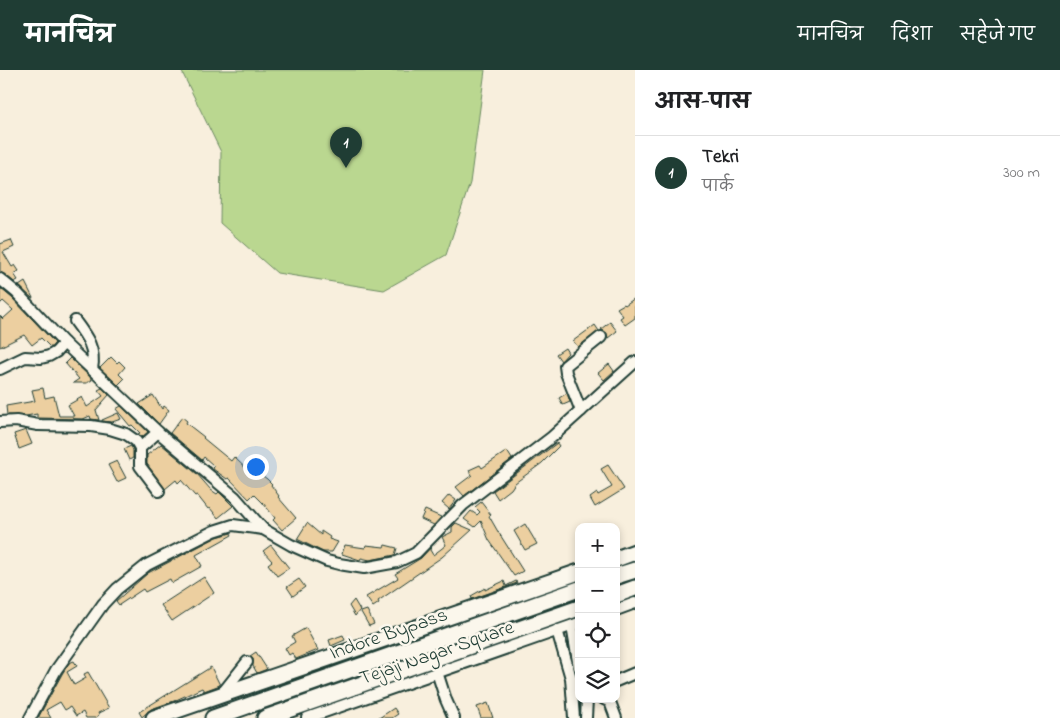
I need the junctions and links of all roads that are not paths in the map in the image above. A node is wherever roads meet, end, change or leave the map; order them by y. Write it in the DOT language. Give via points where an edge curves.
graph roads {
  1 [pos="0,278"];
  2 [pos="75,321"];
  3 [pos="601,336"];
  4 [pos="64,343"];
  5 [pos="635,362"];
  6 [pos="0,369"];
  7 [pos="92,369"];
  8 [pos="581,411"];
  9 [pos="0,422"];
  10 [pos="158,432"];
  11 [pos="140,448"];
  12 [pos="159,491"];
  13 [pos="263,529"];
  14 [pos="635,552"];
  15 [pos="620,558"];
  16 [pos="635,570"];
  17 [pos="575,573"];
  18 [pos="620,575"];
  19 [pos="635,588"];
  20 [pos="575,591"];
  21 [pos="620,594"];
  22 [pos="635,603"];
  23 [pos="575,609"];
  24 [pos="620,609"];
  25 [pos="575,624"];
  26 [pos="557,630"];
  27 [pos="247,662"];
  28 [pos="437,672"];
  29 [pos="635,674"];
  30 [pos="620,680"];
  31 [pos="220,696"];
  32 [pos="586,703"];
  33 [pos="610,703"];
  34 [pos="216,717"];
  35 [pos="30,718"];
  36 [pos="154,718"];
  37 [pos="265,718"];
  38 [pos="306,718"];
  39 [pos="454,718"];
  40 [pos="574,718"];
  41 [pos="586,718"];
  42 [pos="616,718"];
  1 -- 4 [label="street"];
  2 -- 7 [label="street" via="92,349"];
  3 -- 8 [label="street" via="565,366"];
  4 -- 6 [label="street" via="48,356 25,357"];
  4 -- 7 [label="street"];
  5 -- 8 [label="street"];
  7 -- 10 [label="street"];
  8 -- 13 [label="street" via="463,505 416,553 397,562 364,568 339,564 291,545"];
  9 -- 11 [label="street" via="110,429 126,434"];
  10 -- 11 [label="street"];
  10 -- 13 [label="street" via="235,497"];
  11 -- 12 [label="street" via="140,466"];
  13 -- 35 [label="street" via="233,525 214,531 147,565 117,589 56,670"];
  14 -- 15 [label="highway"];
  16 -- 18 [label="highway"];
  17 -- 31 [label="highway"];
  19 -- 21 [label="highway"];
  20 -- 34 [label="highway, Indore Bypass"];
  22 -- 24 [label="street"];
  23 -- 37 [label="highway, Indore Bypass"];
  25 -- 26 [label="street, Tejaji Nagar Square"];
  26 -- 28 [label="street, Tejaji Nagar Square"];
  26 -- 40 [label="street" via="571,678"];
  27 -- 31 [label="street"];
  28 -- 38 [label="street, Tejaji Nagar Square"];
  28 -- 39 [label="street"];
  29 -- 30 [label="street"];
  31 -- 36 [label="highway"];
  32 -- 41 [label="street"];
  33 -- 42 [label="street"];
}
